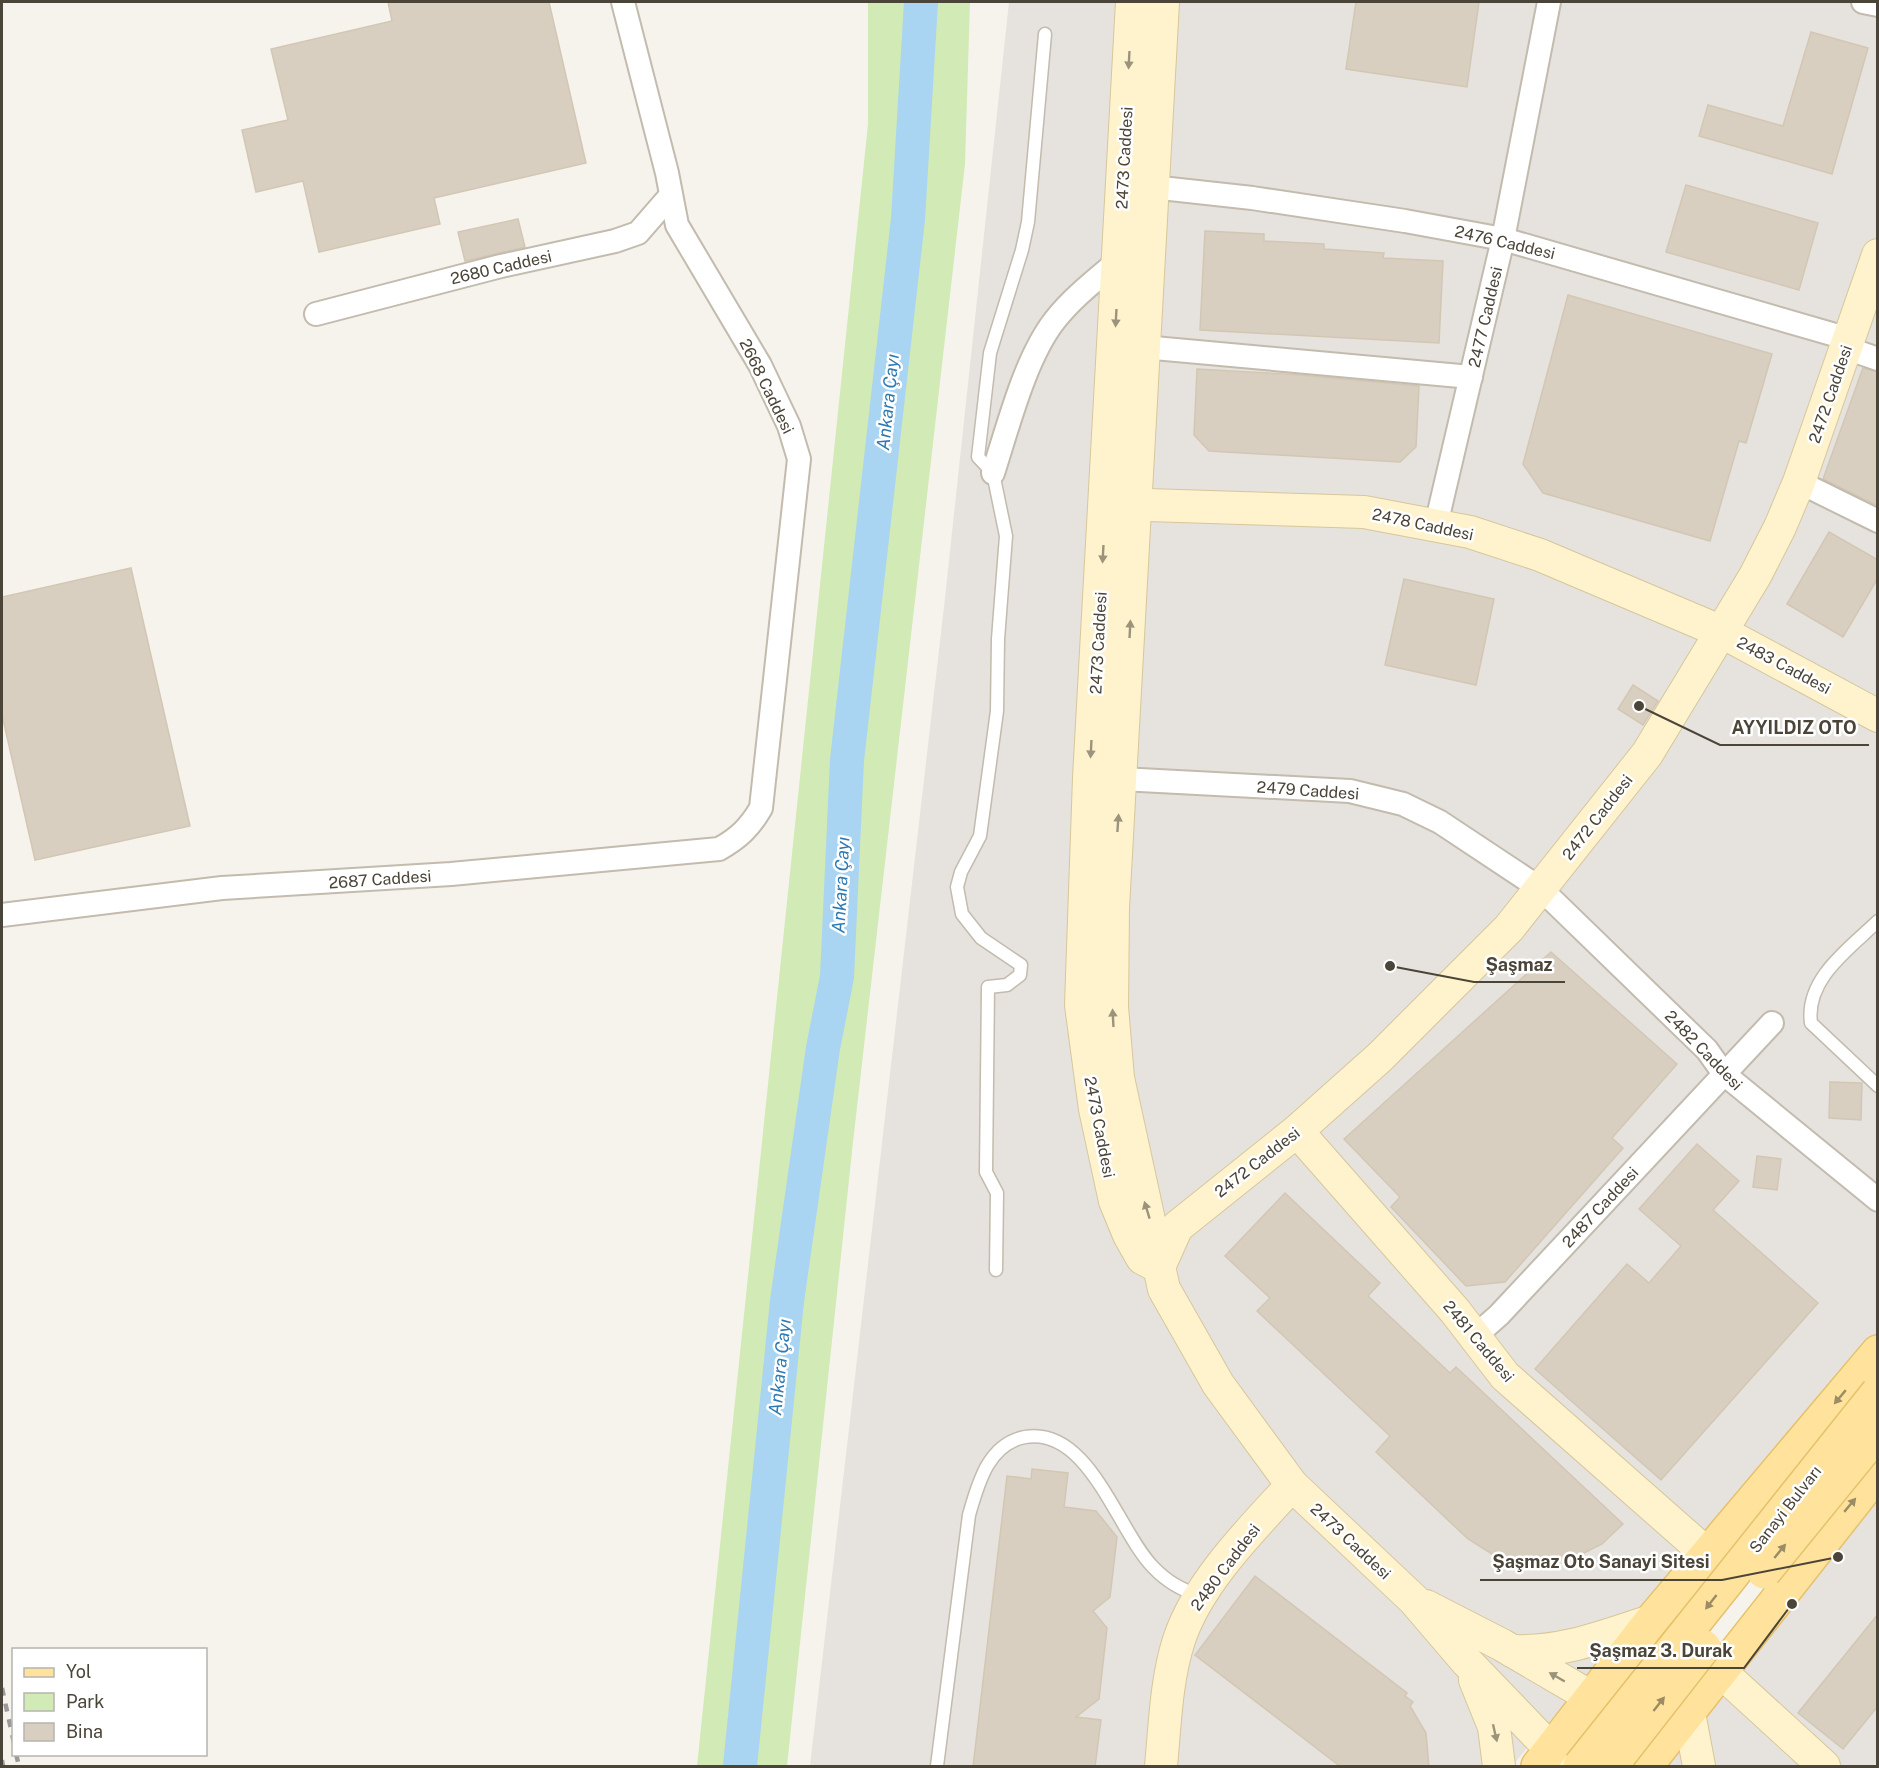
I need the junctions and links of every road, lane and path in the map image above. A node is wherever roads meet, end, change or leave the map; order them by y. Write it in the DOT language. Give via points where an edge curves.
graph roads {
  1 [pos="623,2"];
  2 [pos="1132,2"];
  3 [pos="1163,2"];
  4 [pos="1549,2"];
  5 [pos="1863,2"];
  6 [pos="1878,5"];
  7 [pos="1045,34"];
  8 [pos="1152,188"];
  9 [pos="671,195"];
  10 [pos="1503,239"];
  11 [pos="1878,255"];
  12 [pos="1119,260"];
  13 [pos="316,314"];
  14 [pos="1847,343"];
  15 [pos="1143,346"];
  16 [pos="1878,359"];
  17 [pos="1471,377"];
  18 [pos="993,473"];
  19 [pos="1799,482"];
  20 [pos="1121,504"];
  21 [pos="1878,521"];
  22 [pos="1436,525"];
  23 [pos="1722,632"];
  24 [pos="1878,716"];
  25 [pos="1121,779"];
  26 [pos="751,825"];
  27 [pos="1541,889"];
  28 [pos="2,915"];
  29 [pos="1878,921"];
  30 [pos="1772,1023"];
  31 [pos="1724,1074"];
  32 [pos="1878,1086"];
  33 [pos="1297,1131"];
  34 [pos="1878,1200"];
  35 [pos="1159,1267"];
  36 [pos="996,1270"];
  37 [pos="1474,1337"];
  38 [pos="1878,1353"];
  39 [pos="1878,1392"];
  40 [pos="1878,1432"];
  41 [pos="1878,1472"];
  42 [pos="1292,1485"];
  43 [pos="1707,1554"];
  44 [pos="1200,1597"];
  45 [pos="1414,1600"];
  46 [pos="1653,1618"];
  47 [pos="1512,1651"];
  48 [pos="1467,1662"];
  49 [pos="1720,1671"];
  50 [pos="1591,1697"];
  51 [pos="1689,1713"];
  52 [pos="1552,1761"];
  53 [pos="1656,1762"];
  54 [pos="937,1767"];
  55 [pos="1161,1767"];
  56 [pos="1499,1767"];
  57 [pos="1580,1767"];
  58 [pos="1611,1767"];
  59 [pos="1699,1767"];
  60 [pos="1824,1767"];
  1 -- 9 [label="street, 2668 Caddesi"];
  2 -- 12 [label="street, 2473 Caddesi, one-way"];
  3 -- 8 [label="street, 2473 Caddesi"];
  4 -- 10 [label="street, 2477 Caddesi"];
  5 -- 6 [label="street"];
  7 -- 18 [label="lane" via="1028,222 990,352 978,457"];
  8 -- 10 [label="street, 2476 Caddesi" via="1275,201"];
  8 -- 15 [label="street, 2473 Caddesi"];
  9 -- 13 [label="street, 2680 Caddesi" via="638,233 615,242 501,266"];
  9 -- 26 [label="street, 2668 Caddesi" via="677,225 759,365 789,426 799,459 761,808"];
  10 -- 14 [label="street, 2476 Caddesi"];
  10 -- 17 [label="street, 2477 Caddesi"];
  11 -- 14 [label="street, 2472 Caddesi"];
  12 -- 18 [label="street" via="1074,299 1045,336 1023,384"];
  12 -- 20 [label="street, 2473 Caddesi, one-way"];
  14 -- 16 [label="street, 2476 Caddesi"];
  14 -- 19 [label="street, 2472 Caddesi"];
  15 -- 17 [label="street"];
  15 -- 20 [label="street, 2473 Caddesi"];
  17 -- 22 [label="street, 2477 Caddesi"];
  18 -- 36 [label="lane" via="1006,536 997,711 980,836 957,887 962,914 981,938 1021,965 1020,975 1007,985 988,987 986,1172 997,1193"];
  19 -- 21 [label="street"];
  19 -- 23 [label="street, 2472 Caddesi" via="1755,576"];
  20 -- 22 [label="street, 2478 Caddesi" via="1364,512"];
  25 -- 20 [label="street, 2473 Caddesi, one-way"];
  20 -- 35 [label="street, 2473 Caddesi, one-way" via="1089,778 1081,1005 1095,1109 1115,1202 1142,1258"];
  22 -- 23 [label="street, 2478 Caddesi" via="1540,555"];
  23 -- 24 [label="street, 2483 Caddesi"];
  23 -- 27 [label="street, 2472 Caddesi" via="1647,754"];
  25 -- 27 [label="street, 2479 Caddesi" via="1372,795 1403,804 1440,822"];
  35 -- 25 [label="street, 2473 Caddesi, one-way" via="1122,1106 1114,1032 1113,908"];
  26 -- 28 [label="street, 2687 Caddesi" via="737,840 719,849 451,874 222,888"];
  27 -- 31 [label="street, 2482 Caddesi" via="1707,1050"];
  27 -- 33 [label="street, 2472 Caddesi" via="1509,928 1388,1049"];
  29 -- 32 [label="lane" via="1830,967 1815,988 1809,1010 1811,1023"];
  30 -- 31 [label="street, 2487 Caddesi"];
  31 -- 34 [label="street, 2482 Caddesi"];
  31 -- 37 [label="street, 2487 Caddesi"];
  33 -- 35 [label="street, 2472 Caddesi" via="1177,1227"];
  33 -- 37 [label="street, 2481 Caddesi"];
  35 -- 42 [label="street, 2473 Caddesi" via="1164,1289 1218,1384"];
  37 -- 43 [label="street, 2481 Caddesi" via="1515,1386"];
  38 -- 43 [label="main road, one-way"];
  39 -- 57 [label="main road, Sanayi Bulvarı, one-way, bridge"];
  58 -- 40 [label="main road, Sanayi Bulvarı, one-way, bridge"];
  49 -- 41 [label="main road, one-way"];
  42 -- 44 [label="street, 2480 Caddesi" via="1245,1537"];
  42 -- 45 [label="street, 2473 Caddesi"];
  43 -- 46 [label="main road"];
  44 -- 54 [label="lane" via="1175,1587 1151,1566 1073,1450 1046,1437 1011,1442 986,1467 969,1515"];
  44 -- 55 [label="street, 2480 Caddesi" via="1179,1639 1171,1673"];
  45 -- 47 [label="street, 2473 Caddesi"];
  45 -- 48 [label="street, 2473 Caddesi"];
  46 -- 47 [label="street" via="1575,1645 1542,1652"];
  46 -- 49 [label="main road" via="1653,1640 1673,1667 1693,1676 1705,1677"];
  46 -- 50 [label="main road"];
  50 -- 47 [label="street, 2473 Caddesi, one-way"];
  48 -- 52 [label="street, 2473 Caddesi"];
  48 -- 56 [label="street, one-way" via="1494,1727"];
  49 -- 51 [label="main road"];
  49 -- 60 [label="street"];
  50 -- 52 [label="main road"];
  50 -- 53 [label="street, 2473 Caddesi" via="1629,1724"];
  51 -- 53 [label="main road"];
  51 -- 59 [label="street"];
}
